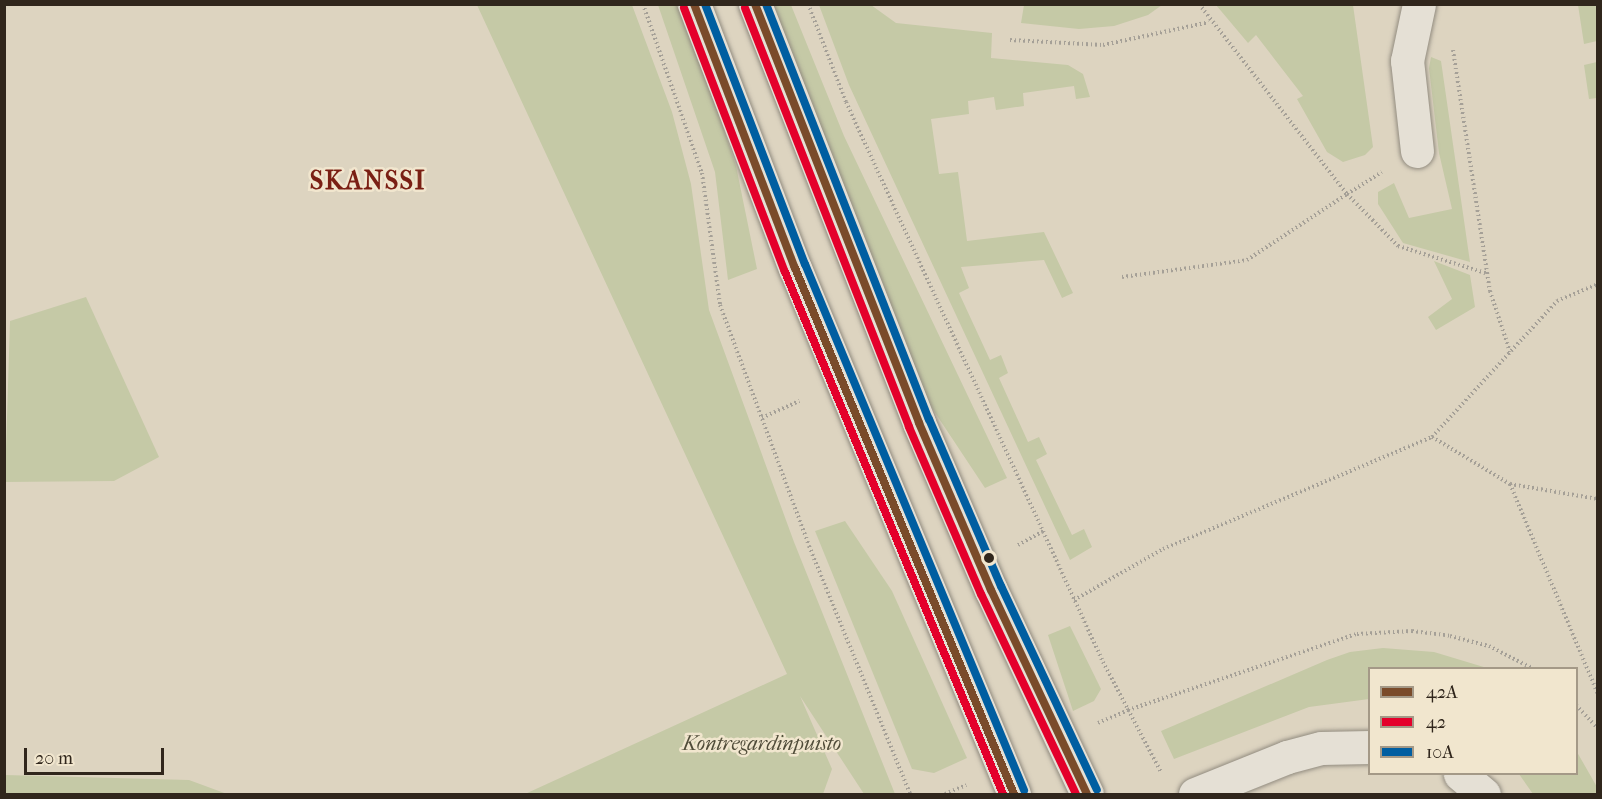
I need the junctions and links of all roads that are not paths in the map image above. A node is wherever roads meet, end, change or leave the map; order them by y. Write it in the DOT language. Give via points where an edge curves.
graph roads {
  1 [pos="694,4"];
  2 [pos="755,4"];
  3 [pos="1419,4"];
  4 [pos="1417,151"];
  5 [pos="1368,747"];
  6 [pos="1461,775"];
  7 [pos="1014,795"];
  8 [pos="1087,795"];
  9 [pos="1195,795"];
  10 [pos="1484,795"];
  1 -- 7 [label="street" via="782,237"];
  2 -- 8 [label="street" via="919,423 991,590"];
  3 -- 4 [label="street" via="1407,62"];
  5 -- 9 [label="street" via="1321,748 1287,757"];
  6 -- 10 [label="street"];
}
